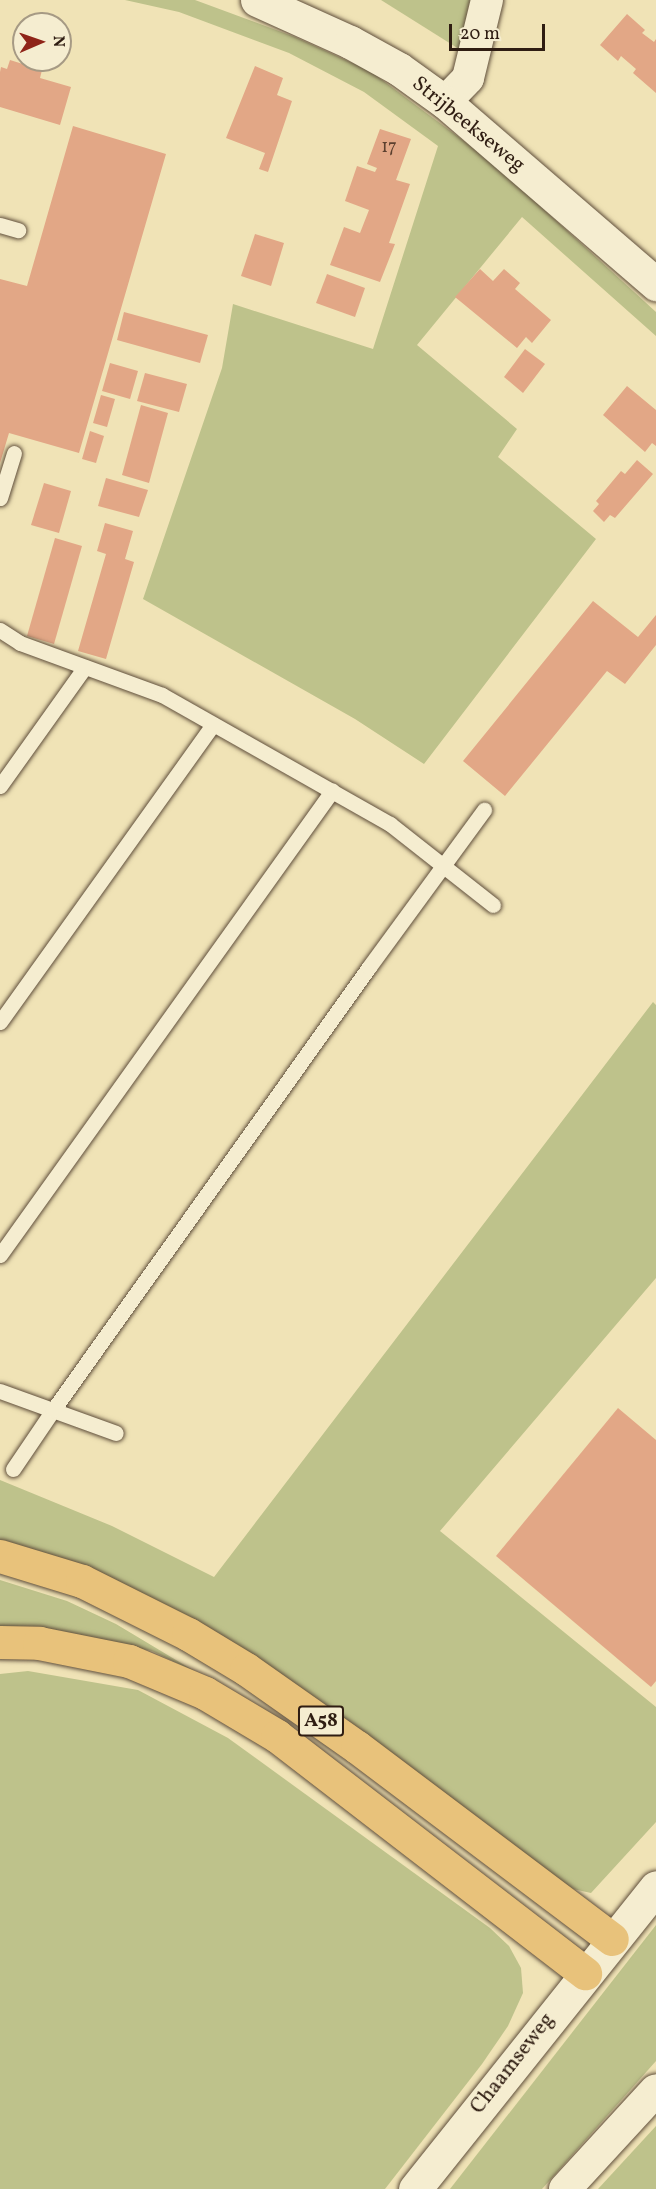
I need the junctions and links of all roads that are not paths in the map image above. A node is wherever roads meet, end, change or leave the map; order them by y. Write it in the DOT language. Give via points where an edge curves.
graph roads {
  1 [pos="256,0"];
  2 [pos="487,0"];
  3 [pos="445,102"];
  4 [pos="0,225"];
  5 [pos="18,230"];
  6 [pos="656,284"];
  7 [pos="14,453"];
  8 [pos="0,498"];
  9 [pos="0,630"];
  10 [pos="85,667"];
  11 [pos="213,724"];
  12 [pos="0,786"];
  13 [pos="332,791"];
  14 [pos="484,810"];
  15 [pos="444,865"];
  16 [pos="493,905"];
  17 [pos="0,1022"];
  18 [pos="0,1255"];
  19 [pos="0,1390"];
  20 [pos="52,1410"];
  21 [pos="116,1433"];
  22 [pos="13,1469"];
  23 [pos="0,1556"];
  24 [pos="0,1642"];
  25 [pos="656,1887"];
  26 [pos="612,1939"];
  27 [pos="585,1973"];
  28 [pos="656,2090"];
  29 [pos="415,2189"];
  30 [pos="565,2189"];
  1 -- 3 [label="main road, Strijbeekseweg" via="350,42 399,69"];
  2 -- 3 [label="street" via="468,78"];
  3 -- 6 [label="main road, Strijbeekseweg"];
  4 -- 5 [label="lane"];
  7 -- 8 [label="lane"];
  9 -- 10 [label="lane" via="20,643"];
  10 -- 11 [label="lane" via="162,695"];
  10 -- 12 [label="lane"];
  11 -- 13 [label="lane"];
  11 -- 17 [label="lane"];
  13 -- 15 [label="lane" via="390,824"];
  13 -- 18 [label="lane"];
  14 -- 15 [label="lane"];
  15 -- 16 [label="lane"];
  15 -- 20 [label="lane"];
  19 -- 20 [label="lane"];
  20 -- 21 [label="lane"];
  20 -- 22 [label="lane"];
  23 -- 26 [label="highway, A58" via="82,1581 188,1634 246,1669 357,1747"];
  24 -- 27 [label="highway, A58" via="39,1643 129,1660 205,1693 278,1736"];
  25 -- 26 [label="main road, Chaamseweg"];
  26 -- 27 [label="main road, Chaamseweg"];
  27 -- 29 [label="main road, Chaamseweg"];
  28 -- 30 [label="street"];
}
